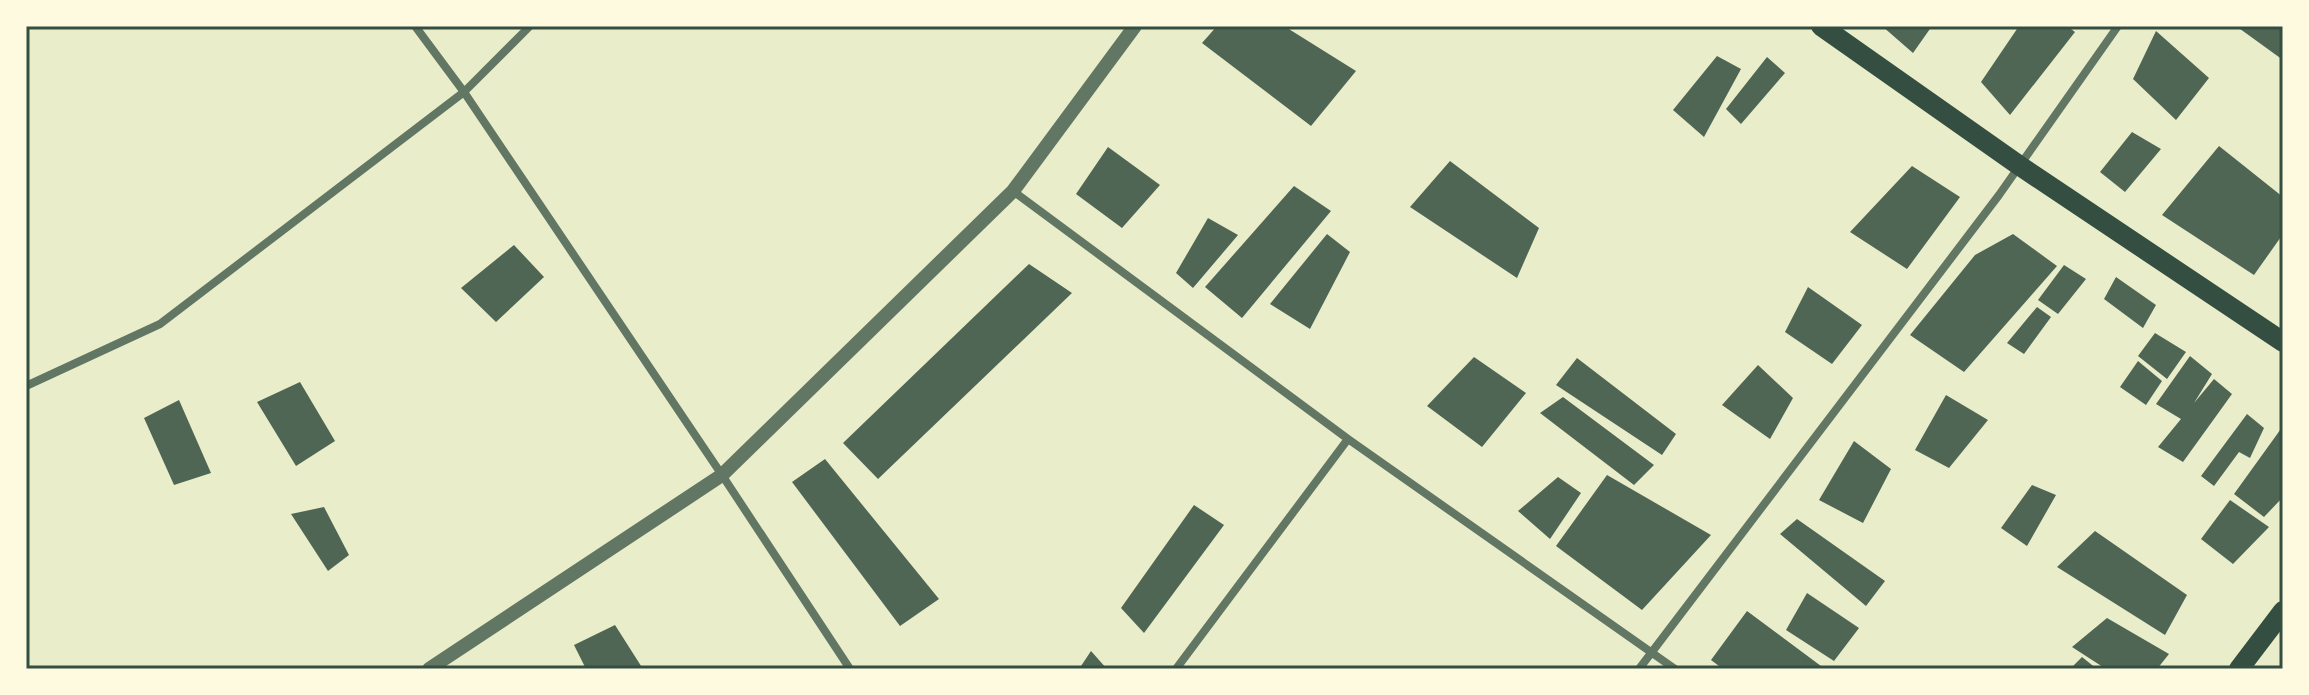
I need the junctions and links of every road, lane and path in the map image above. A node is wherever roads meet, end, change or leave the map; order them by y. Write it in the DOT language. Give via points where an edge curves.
graph roads {
  1 [pos="415,26"];
  2 [pos="530,26"];
  3 [pos="1135,26"];
  4 [pos="1821,26"];
  5 [pos="2118,26"];
  6 [pos="464,92"];
  7 [pos="2020,166"];
  8 [pos="1013,191"];
  9 [pos="2283,342"];
  10 [pos="26,386"];
  11 [pos="1348,439"];
  12 [pos="722,475"];
  13 [pos="2283,611"];
  14 [pos="1652,652"];
  15 [pos="429,669"];
  16 [pos="850,669"];
  17 [pos="1176,669"];
  18 [pos="1639,669"];
  19 [pos="1675,669"];
  20 [pos="2239,669"];
  1 -- 6 [label="street"];
  2 -- 6 [label="street"];
  3 -- 8 [label="street"];
  4 -- 7 [label="main road"];
  5 -- 7 [label="street"];
  6 -- 10 [label="street" via="160,324"];
  6 -- 12 [label="street"];
  7 -- 9 [label="main road"];
  7 -- 14 [label="street"];
  8 -- 11 [label="street"];
  8 -- 12 [label="street"];
  11 -- 14 [label="street"];
  11 -- 17 [label="street"];
  12 -- 15 [label="street"];
  12 -- 16 [label="street"];
  13 -- 20 [label="main road"];
  14 -- 18 [label="street"];
  14 -- 19 [label="street"];
}
